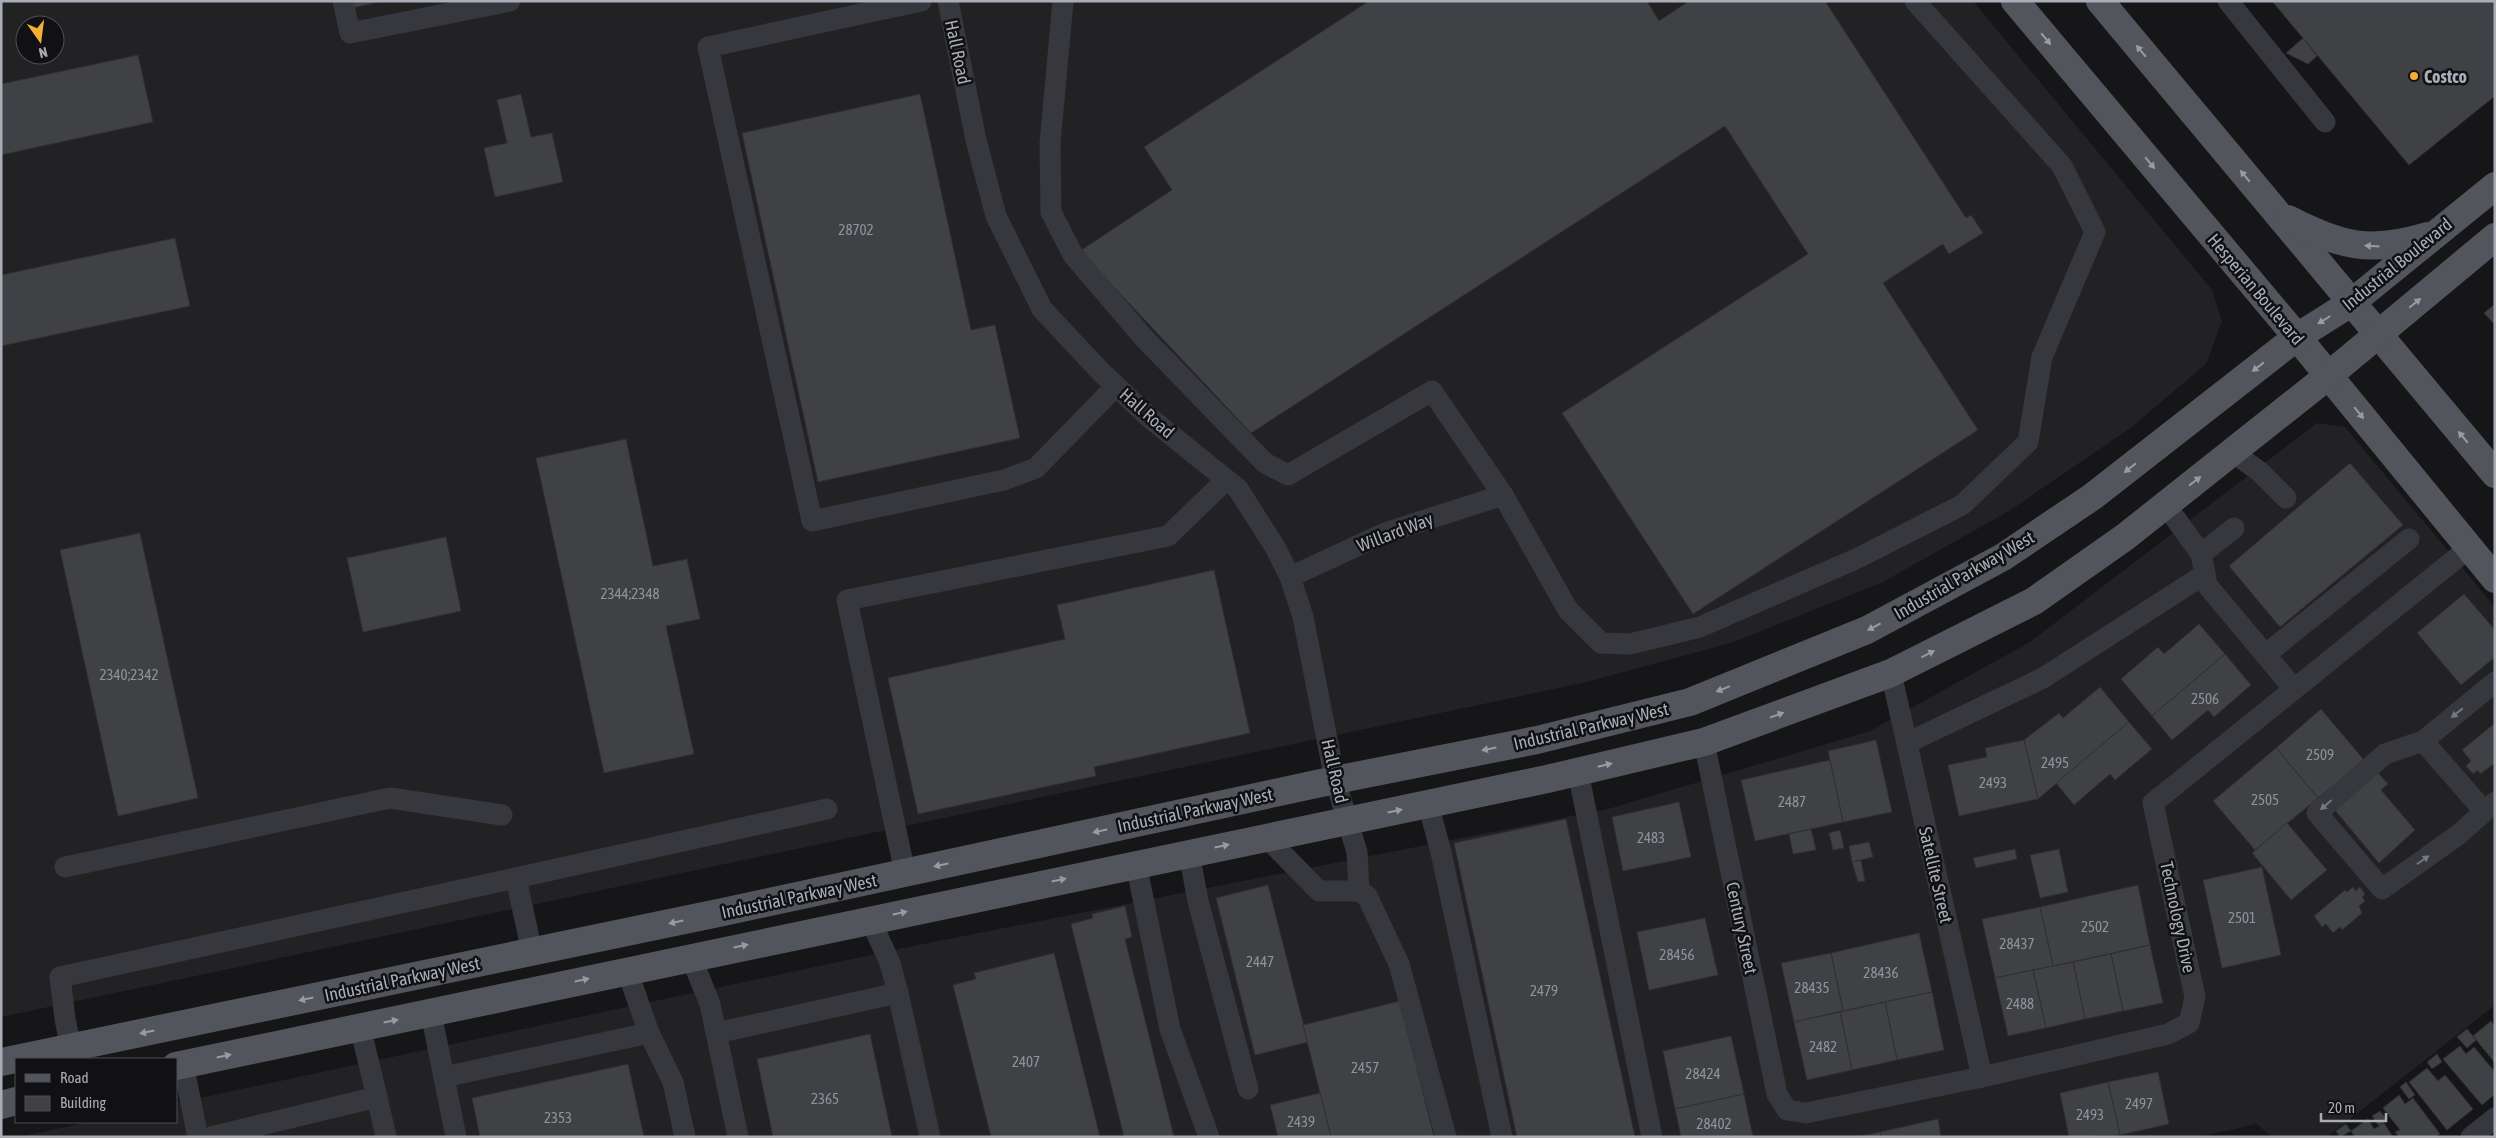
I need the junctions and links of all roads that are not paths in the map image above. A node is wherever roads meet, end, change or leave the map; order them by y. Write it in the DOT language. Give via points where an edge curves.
graph roads {
  1 [pos="343,1"];
  2 [pos="510,1"];
  3 [pos="921,1"];
  4 [pos="948,1"];
  5 [pos="1063,1"];
  6 [pos="1915,1"];
  7 [pos="2015,1"];
  8 [pos="2100,1"];
  9 [pos="2228,1"];
  10 [pos="2325,122"];
  11 [pos="2495,186"];
  12 [pos="2276,213"];
  13 [pos="2437,233"];
  14 [pos="2495,238"];
  15 [pos="2352,303"];
  16 [pos="2377,334"];
  17 [pos="2297,338"];
  18 [pos="2328,376"];
  19 [pos="1116,386"];
  20 [pos="2232,452"];
  21 [pos="2491,462"];
  22 [pos="1226,480"];
  23 [pos="1503,496"];
  24 [pos="2286,498"];
  25 [pos="2165,504"];
  26 [pos="2234,528"];
  27 [pos="2409,540"];
  28 [pos="2469,548"];
  29 [pos="2203,564"];
  30 [pos="1290,577"];
  31 [pos="2495,579"];
  32 [pos="2266,655"];
  33 [pos="1891,673"];
  34 [pos="2495,682"];
  35 [pos="2294,689"];
  36 [pos="2423,741"];
  37 [pos="1704,742"];
  38 [pos="1907,744"];
  39 [pos="1578,772"];
  40 [pos="1335,780"];
  41 [pos="1428,804"];
  42 [pos="2489,806"];
  43 [pos="827,809"];
  44 [pos="502,815"];
  45 [pos="1347,821"];
  46 [pos="1266,837"];
  47 [pos="1189,853"];
  48 [pos="1136,864"];
  49 [pos="65,867"];
  50 [pos="905,873"];
  51 [pos="516,878"];
  52 [pos="1359,891"];
  53 [pos="870,919"];
  54 [pos="529,952"];
  55 [pos="690,957"];
  56 [pos="626,970"];
  57 [pos="534,990"];
  58 [pos="898,993"];
  59 [pos="431,1013"];
  60 [pos="360,1026"];
  61 [pos="649,1033"];
  62 [pos="716,1033"];
  63 [pos="71,1048"];
  64 [pos="21,1058"];
  65 [pos="15,1059"];
  66 [pos="1,1062"];
  67 [pos="180,1065"];
  68 [pos="444,1077"];
  69 [pos="1982,1077"];
  70 [pos="1248,1089"];
  71 [pos="377,1096"];
  72 [pos="15,1101"];
  73 [pos="1,1104"];
  74 [pos="1787,1110"];
  75 [pos="2495,1118"];
  76 [pos="198,1137"];
  77 [pos="212,1137"];
  78 [pos="386,1137"];
  79 [pos="456,1137"];
  80 [pos="685,1137"];
  81 [pos="738,1137"];
  82 [pos="930,1137"];
  83 [pos="1209,1137"];
  84 [pos="1446,1137"];
  85 [pos="1502,1137"];
  86 [pos="1652,1137"];
  87 [pos="2471,1137"];
  1 -- 2 [label="street" via="350,33"];
  3 -- 19 [label="street" via="708,47 812,521 1004,480 1036,468"];
  4 -- 19 [label="street, Hall Road" via="976,140 996,216 1042,309"];
  5 -- 23 [label="street" via="1050,143 1051,212 1073,255 1144,338 1265,463 1288,475 1432,391"];
  6 -- 23 [label="street" via="2062,166 2095,232 2042,357 2028,442 1962,505 1858,558 1700,627 1630,644 1601,643 1568,610"];
  7 -- 17 [label="main road, Hesperian Boulevard, one-way"];
  12 -- 8 [label="main road, one-way"];
  9 -- 10 [label="street"];
  11 -- 13 [label="main road, Industrial Boulevard"];
  13 -- 12 [label="main road, one-way" via="2401,244 2362,246 2320,235"];
  12 -- 15 [label="main road"];
  13 -- 15 [label="main road, Industrial Boulevard"];
  16 -- 14 [label="main road, one-way"];
  15 -- 16 [label="main road"];
  15 -- 17 [label="main road, Industrial Boulevard, one-way"];
  16 -- 18 [label="main road"];
  21 -- 16 [label="main road, one-way"];
  17 -- 18 [label="main road, Hesperian Boulevard"];
  17 -- 40 [label="main road, Industrial Parkway West, one-way" via="2084,503 2003,557 1867,630 1690,702 1537,740"];
  18 -- 20 [label="main road, Industrial Parkway West"];
  18 -- 28 [label="main road, Hesperian Boulevard, one-way"];
  19 -- 22 [label="street, Hall Road"];
  20 -- 24 [label="street" via="2260,470"];
  25 -- 20 [label="main road, Industrial Parkway West, one-way"];
  22 -- 30 [label="street, Hall Road" via="1238,489"];
  22 -- 50 [label="street" via="1168,536 848,600"];
  23 -- 30 [label="street, Willard Way" via="1385,533"];
  25 -- 29 [label="street"];
  33 -- 25 [label="main road, Industrial Parkway West, one-way" via="2034,601"];
  26 -- 29 [label="street"];
  27 -- 32 [label="street"];
  28 -- 31 [label="main road, Hesperian Boulevard"];
  28 -- 35 [label="street, Technology Drive"];
  29 -- 32 [label="street" via="2207,585"];
  29 -- 38 [label="street" via="2043,678"];
  30 -- 40 [label="street, Hall Road" via="1303,617"];
  32 -- 35 [label="street"];
  37 -- 33 [label="main road, Industrial Parkway West, one-way"];
  33 -- 38 [label="street, Satellite Street"];
  34 -- 36 [label="street, one-way"];
  35 -- 69 [label="street, Technology Drive" via="2153,803 2195,997 2189,1023 2168,1034"];
  36 -- 42 [label="street"];
  36 -- 42 [label="street, one-way" via="2385,754 2317,813 2382,889 2458,835"];
  39 -- 37 [label="main road, Industrial Parkway West, one-way"];
  37 -- 74 [label="street, Century Street" via="1777,1094"];
  38 -- 69 [label="street, Satellite Street"];
  39 -- 41 [label="main road, Industrial Parkway West"];
  39 -- 86 [label="street"];
  40 -- 45 [label="street, Hall Road"];
  40 -- 50 [label="main road, Industrial Parkway West, one-way"];
  45 -- 41 [label="main road, Industrial Parkway West, one-way"];
  41 -- 85 [label="street"];
  43 -- 51 [label="street"];
  44 -- 49 [label="street" via="390,798"];
  45 -- 46 [label="main road, Industrial Parkway West"];
  45 -- 52 [label="street, Hall Road" via="1357,852"];
  47 -- 46 [label="main road, Industrial Parkway West, one-way"];
  46 -- 52 [label="street" via="1319,891"];
  47 -- 48 [label="main road, Industrial Parkway West"];
  47 -- 70 [label="street" via="1198,901"];
  53 -- 48 [label="main road, Industrial Parkway West, one-way"];
  48 -- 83 [label="street" via="1170,1029"];
  50 -- 54 [label="main road, Industrial Parkway West, one-way"];
  51 -- 54 [label="street"];
  51 -- 63 [label="street" via="60,977"];
  52 -- 84 [label="street" via="1367,896 1399,964"];
  55 -- 53 [label="main road, Industrial Parkway West, one-way"];
  53 -- 58 [label="street" via="890,962"];
  54 -- 57 [label="main road"];
  54 -- 63 [label="main road, Industrial Parkway West, one-way"];
  55 -- 56 [label="main road, Industrial Parkway West"];
  55 -- 62 [label="street" via="710,1004"];
  57 -- 56 [label="main road, Industrial Parkway West, one-way"];
  56 -- 61 [label="street"];
  57 -- 59 [label="main road, Industrial Parkway West"];
  58 -- 62 [label="street"];
  58 -- 82 [label="street"];
  60 -- 59 [label="main road, Industrial Parkway West, one-way"];
  59 -- 68 [label="street"];
  67 -- 60 [label="main road, Industrial Parkway West, one-way"];
  60 -- 71 [label="street"];
  61 -- 68 [label="street"];
  61 -- 80 [label="street" via="673,1082"];
  62 -- 81 [label="street"];
  63 -- 64 [label="main road, Industrial Parkway West"];
  65 -- 66 [label="main road, Industrial Parkway West"];
  67 -- 76 [label="street"];
  68 -- 79 [label="street"];
  69 -- 74 [label="street, Technology Drive" via="1806,1113"];
  71 -- 77 [label="street"];
  71 -- 78 [label="street"];
  72 -- 73 [label="main road"];
  75 -- 87 [label="street"];
}
